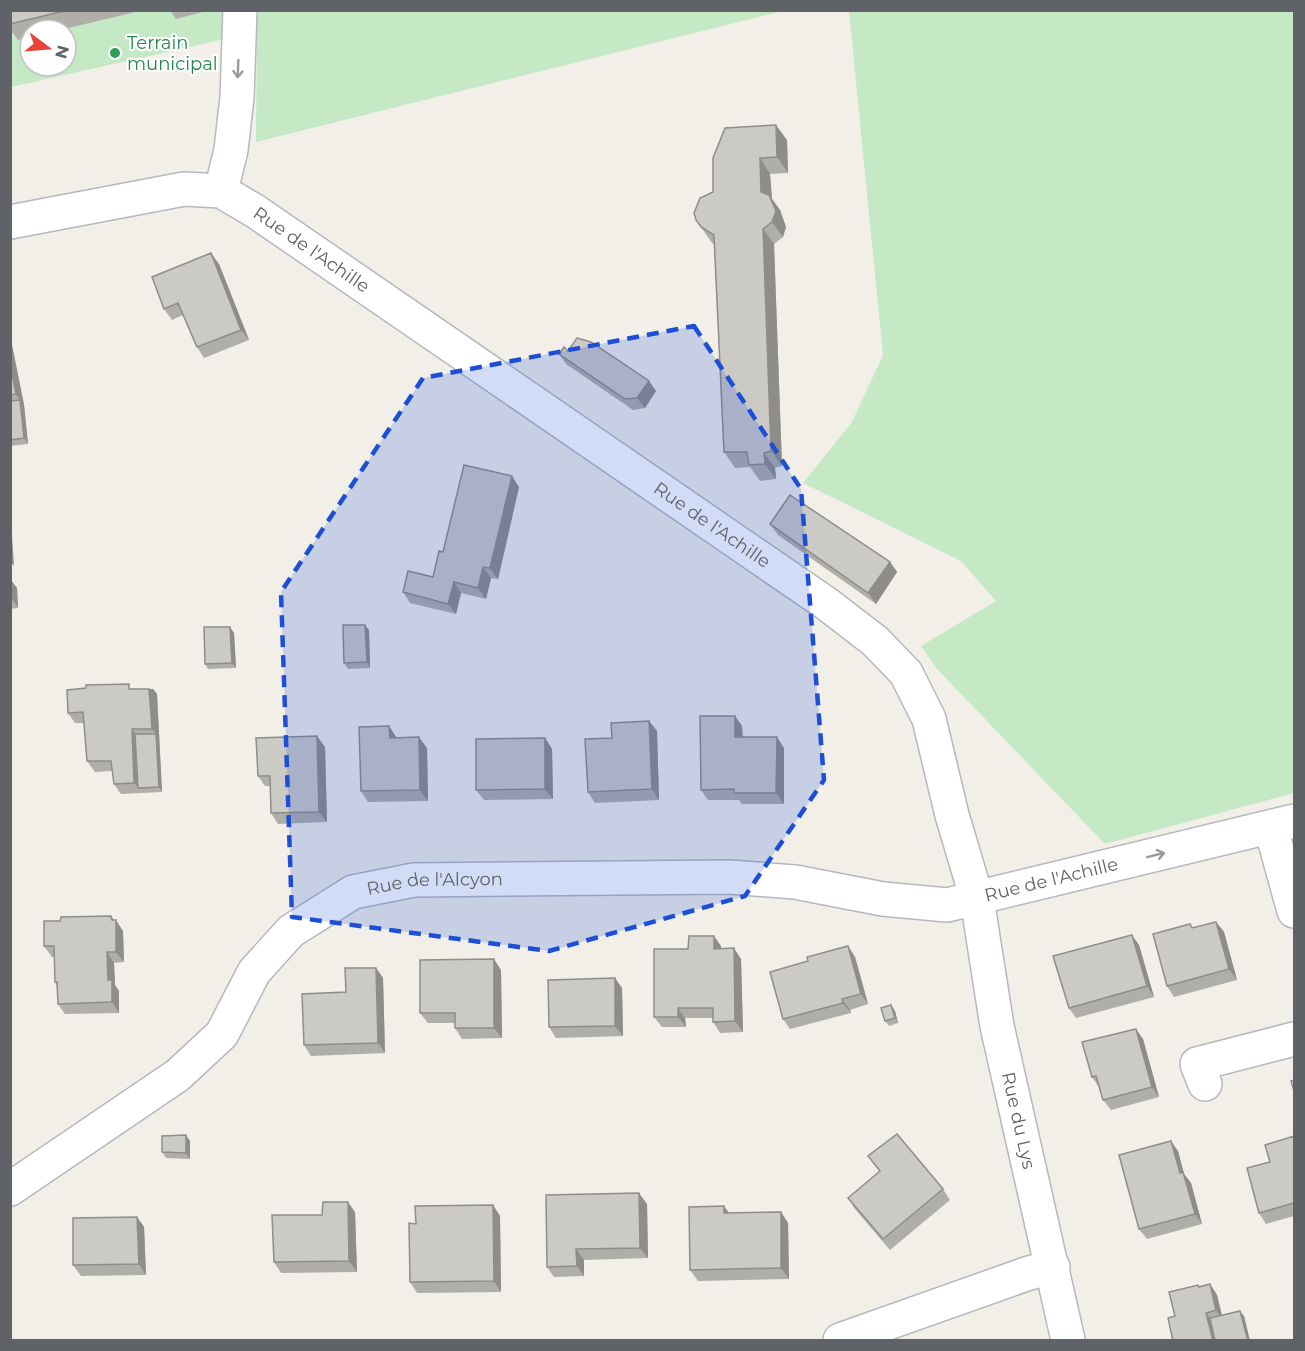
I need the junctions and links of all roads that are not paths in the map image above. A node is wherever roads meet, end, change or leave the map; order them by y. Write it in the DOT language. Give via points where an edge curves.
graph roads {
  1 [pos="240,10"];
  2 [pos="221,191"];
  3 [pos="10,222"];
  4 [pos="1283,824"];
  5 [pos="977,899"];
  6 [pos="1294,911"];
  7 [pos="1294,1038"];
  8 [pos="1205,1084"];
  9 [pos="10,1189"];
  10 [pos="1053,1267"];
  11 [pos="840,1341"];
  12 [pos="1068,1341"];
  1 -- 2 [label="street, one-way" via="237,97"];
  2 -- 3 [label="street, Rue de l'Achille" via="184,189"];
  2 -- 5 [label="street, Rue de l'Achille" via="827,604 875,641 906,673 928,719"];
  5 -- 4 [label="street, Rue de l'Achille, one-way"];
  4 -- 6 [label="street"];
  5 -- 9 [label="street, Rue de l'Alcyon" via="947,905 795,882 729,877 414,880 353,892 291,931 254,972 222,1034 178,1075"];
  5 -- 10 [label="street, Rue du Lys" via="997,1026"];
  7 -- 8 [label="street" via="1197,1064"];
  10 -- 11 [label="street"];
  10 -- 12 [label="street, Rue du Lys"];
}
